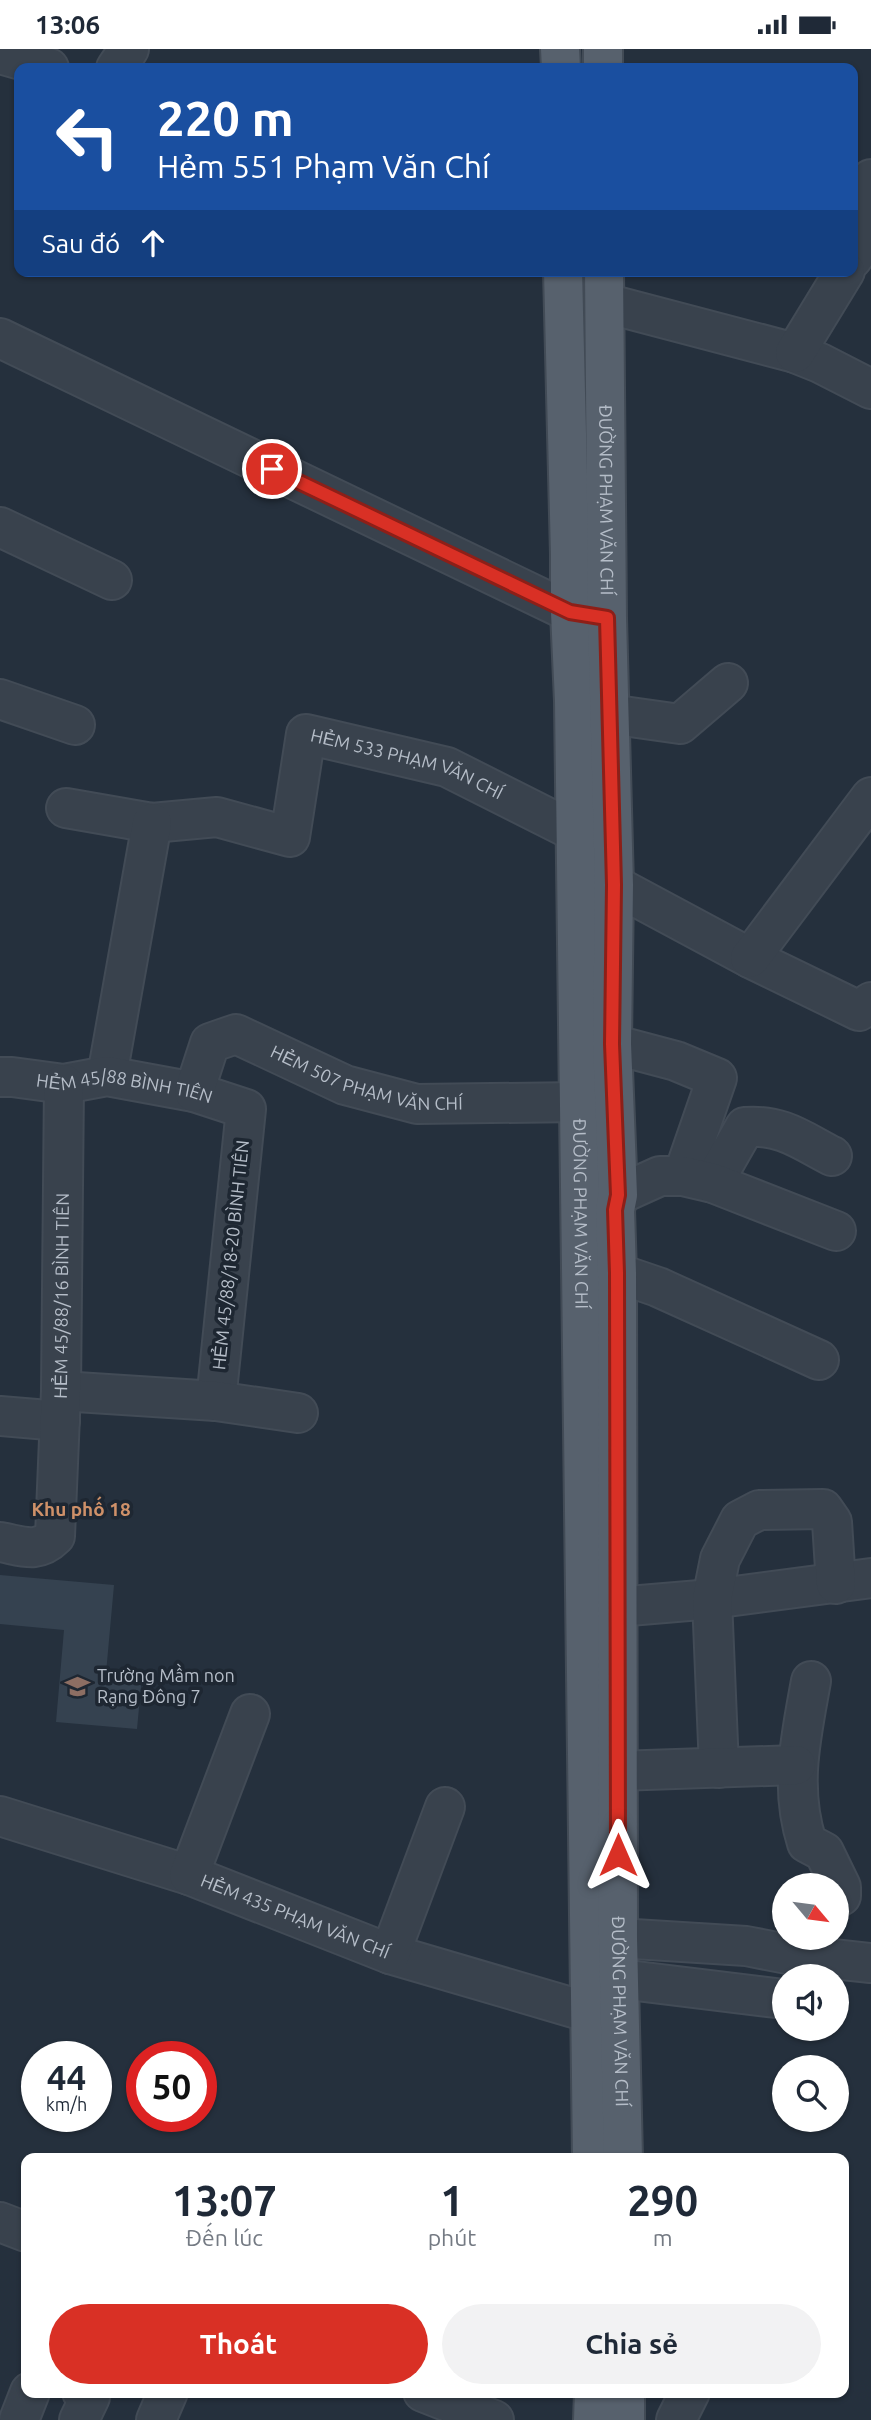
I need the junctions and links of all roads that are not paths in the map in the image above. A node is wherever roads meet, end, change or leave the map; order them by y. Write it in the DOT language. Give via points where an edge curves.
graph roads {
  1 [pos="0,54"];
  2 [pos="32,63"];
  3 [pos="871,179"];
  4 [pos="858,250"];
  5 [pos="563,277"];
  6 [pos="841,277"];
  7 [pos="604,287"];
  8 [pos="0,338"];
  9 [pos="795,353"];
  10 [pos="871,389"];
  11 [pos="0,527"];
  12 [pos="112,580"];
  13 [pos="570,612"];
  14 [pos="607,618"];
  15 [pos="729,683"];
  16 [pos="0,699"];
  17 [pos="609,714"];
  18 [pos="75,725"];
  19 [pos="871,797"];
  20 [pos="66,808"];
  21 [pos="152,823"];
  22 [pos="576,832"];
  23 [pos="614,885"];
  24 [pos="750,958"];
  25 [pos="867,1011"];
  26 [pos="612,1044"];
  27 [pos="107,1076"];
  28 [pos="0,1077"];
  29 [pos="64,1084"];
  30 [pos="194,1092"];
  31 [pos="580,1102"];
  32 [pos="246,1109"];
  33 [pos="832,1156"];
  34 [pos="698,1180"];
  35 [pos="618,1195"];
  36 [pos="836,1231"];
  37 [pos="599,1275"];
  38 [pos="819,1360"];
  39 [pos="216,1401"];
  40 [pos="60,1406"];
  41 [pos="298,1413"];
  42 [pos="0,1416"];
  43 [pos="0,1542"];
  44 [pos="853,1581"];
  45 [pos="712,1599"];
  46 [pos="617,1607"];
  47 [pos="811,1681"];
  48 [pos="250,1714"];
  49 [pos="796,1765"];
  50 [pos="719,1767"];
  51 [pos="618,1771"];
  52 [pos="445,1807"];
  53 [pos="0,1815"];
  54 [pos="834,1873"];
  55 [pos="189,1875"];
  56 [pos="618,1938"];
  57 [pos="390,1954"];
  58 [pos="871,1963"];
  59 [pos="620,1979"];
  60 [pos="772,1998"];
  61 [pos="592,2014"];
  62 [pos="592,2153"];
  63 [pos="623,2153"];
  64 [pos="0,2222"];
  65 [pos="21,2230"];
  66 [pos="28,2398"];
  67 [pos="90,2398"];
  68 [pos="165,2398"];
  69 [pos="438,2398"];
  70 [pos="594,2398"];
  71 [pos="625,2398"];
  72 [pos="687,2398"];
  73 [pos="19,2420"];
  74 [pos="79,2420"];
  75 [pos="156,2420"];
  76 [pos="494,2420"];
  77 [pos="593,2420"];
  78 [pos="625,2420"];
  79 [pos="676,2420"];
  1 -- 2 [label="street"];
  3 -- 4 [label="street"];
  5 -- 13 [label="main road, ĐƯỜNG PHẠM VĂN CHÍ"];
  6 -- 9 [label="street"];
  7 -- 9 [label="street"];
  7 -- 14 [label="main road, ĐƯỜNG PHẠM VĂN CHÍ"];
  8 -- 13 [label="street"];
  9 -- 10 [label="street"];
  11 -- 12 [label="street"];
  13 -- 14 [label="street"];
  13 -- 22 [label="main road, ĐƯỜNG PHẠM VĂN CHÍ"];
  14 -- 17 [label="main road, ĐƯỜNG PHẠM VĂN CHÍ"];
  15 -- 17 [label="street" via="680,724"];
  16 -- 18 [label="street"];
  17 -- 23 [label="main road, ĐƯỜNG PHẠM VĂN CHÍ"];
  19 -- 24 [label="street"];
  20 -- 21 [label="street, HẺM 533 PHẠM VĂN CHÍ"];
  21 -- 22 [label="street, HẺM 533 PHẠM VĂN CHÍ" via="217,817 290,837 306,734 447,767"];
  21 -- 27 [label="street"];
  22 -- 31 [label="main road, ĐƯỜNG PHẠM VĂN CHÍ"];
  23 -- 24 [label="street"];
  23 -- 26 [label="main road, ĐƯỜNG PHẠM VĂN CHÍ"];
  24 -- 25 [label="street"];
  26 -- 34 [label="street" via="676,1061 717,1078"];
  26 -- 35 [label="main road, ĐƯỜNG PHẠM VĂN CHÍ"];
  27 -- 29 [label="street, HẺM 45/88 BÌNH TIÊN"];
  27 -- 30 [label="street, HẺM 45/88 BÌNH TIÊN"];
  28 -- 29 [label="street, HẺM 45/88 BÌNH TIÊN"];
  29 -- 40 [label="street, HẺM 45/88/16 BÌNH TIÊN"];
  30 -- 31 [label="street, HẺM 507 PHẠM VĂN CHÍ" via="210,1042 236,1034 345,1085 418,1104"];
  30 -- 32 [label="street, HẺM 45/88 BÌNH TIÊN"];
  31 -- 37 [label="main road, ĐƯỜNG PHẠM VĂN CHÍ"];
  32 -- 39 [label="street, HẺM 45/88/18-20 BÌNH TIÊN"];
  33 -- 34 [label="street" via="766,1125 745,1127"];
  34 -- 35 [label="street" via="660,1176"];
  34 -- 36 [label="street"];
  35 -- 37 [label="main road, ĐƯỜNG PHẠM VĂN CHÍ"];
  37 -- 38 [label="street" via="658,1287"];
  37 -- 46 [label="main road, ĐƯỜNG PHẠM VĂN CHÍ"];
  37 -- 61 [label="main road, ĐƯỜNG PHẠM VĂN CHÍ"];
  39 -- 40 [label="street"];
  39 -- 41 [label="street"];
  40 -- 42 [label="street"];
  40 -- 43 [label="street, HẺM 45/88/16 BÌNH TIÊN" via="55,1536 35,1548"];
  44 -- 45 [label="street"];
  44 -- 45 [label="street" via="823,1509 759,1510 740,1520 720,1559"];
  45 -- 46 [label="street"];
  45 -- 50 [label="street"];
  46 -- 51 [label="main road, ĐƯỜNG PHẠM VĂN CHÍ"];
  47 -- 49 [label="street"];
  48 -- 55 [label="street"];
  49 -- 50 [label="street"];
  49 -- 54 [label="street" via="807,1843 824,1851"];
  50 -- 51 [label="street"];
  51 -- 56 [label="main road, ĐƯỜNG PHẠM VĂN CHÍ"];
  52 -- 57 [label="street"];
  53 -- 55 [label="street, HẺM 435 PHẠM VĂN CHÍ"];
  55 -- 57 [label="street, HẺM 435 PHẠM VĂN CHÍ"];
  56 -- 58 [label="street" via="749,1934 787,1954"];
  56 -- 59 [label="main road, ĐƯỜNG PHẠM VĂN CHÍ"];
  57 -- 61 [label="street, HẺM 435 PHẠM VĂN CHÍ"];
  59 -- 60 [label="street"];
  59 -- 63 [label="main road, ĐƯỜNG PHẠM VĂN CHÍ"];
  61 -- 62 [label="main road, ĐƯỜNG PHẠM VĂN CHÍ"];
  64 -- 65 [label="street"];
  66 -- 73 [label="street"];
  67 -- 74 [label="street"];
  68 -- 75 [label="street"];
  69 -- 76 [label="street"];
  70 -- 77 [label="main road"];
  71 -- 78 [label="main road"];
  72 -- 79 [label="street"];
}
